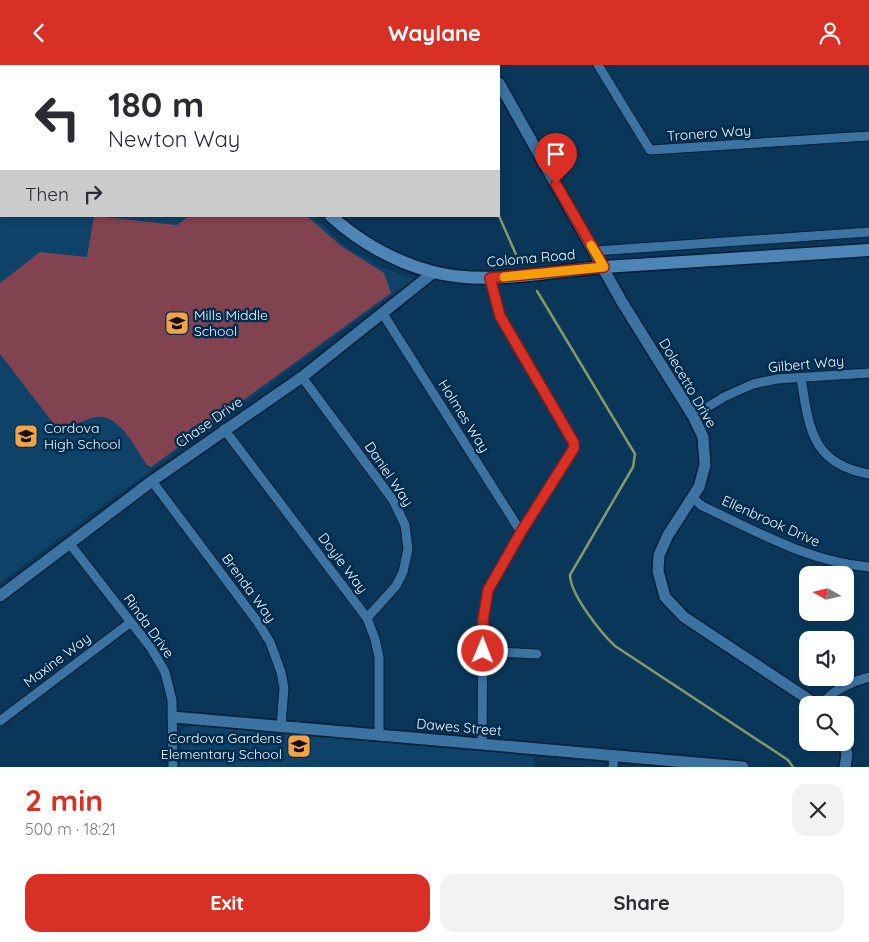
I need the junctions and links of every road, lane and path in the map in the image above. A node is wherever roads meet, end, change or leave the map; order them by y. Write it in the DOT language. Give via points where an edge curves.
graph roads {
  1 [pos="598,65"];
  2 [pos="500,85"];
  3 [pos="869,136"];
  4 [pos="332,217"];
  5 [pos="869,232"];
  6 [pos="869,250"];
  7 [pos="595,251"];
  8 [pos="604,267"];
  9 [pos="434,272"];
  10 [pos="490,278"];
  11 [pos="383,314"];
  12 [pos="869,373"];
  13 [pos="302,377"];
  14 [pos="800,378"];
  15 [pos="693,416"];
  16 [pos="224,429"];
  17 [pos="869,474"];
  18 [pos="152,481"];
  19 [pos="694,498"];
  20 [pos="521,532"];
  21 [pos="70,544"];
  22 [pos="869,567"];
  23 [pos="0,596"];
  24 [pos="368,618"];
  25 [pos="131,622"];
  26 [pos="483,651"];
  27 [pos="537,654"];
  28 [pos="869,677"];
  29 [pos="803,696"];
  30 [pos="830,696"];
  31 [pos="173,717"];
  32 [pos="0,721"];
  33 [pos="281,726"];
  34 [pos="379,735"];
  35 [pos="482,744"];
  36 [pos="846,751"];
  37 [pos="613,761"];
  38 [pos="728,766"];
  39 [pos="173,767"];
  40 [pos="743,767"];
  41 [pos="845,767"];
  1 -- 3 [label="street, Tronero Way" via="650,151"];
  2 -- 7 [label="street, Dolecetto Drive"];
  4 -- 9 [label="main road, Coloma Road" via="390,256"];
  5 -- 7 [label="street"];
  6 -- 8 [label="main road, Coloma Road"];
  7 -- 8 [label="street, Dolecetto Drive"];
  8 -- 10 [label="main road, Coloma Road"];
  8 -- 15 [label="street, Dolecetto Drive"];
  9 -- 10 [label="main road, Coloma Road"];
  9 -- 11 [label="street, Chase Drive"];
  10 -- 20 [label="street" via="500,316 574,443 573,453"];
  11 -- 13 [label="street, Chase Drive"];
  11 -- 20 [label="street, Holmes Way"];
  12 -- 14 [label="street, Gilbert Way"];
  13 -- 16 [label="street, Chase Drive"];
  13 -- 24 [label="street, Daniel Way" via="393,500 405,525 408,549 403,572 396,586"];
  14 -- 15 [label="street, Gilbert Way" via="753,383"];
  14 -- 17 [label="street" via="814,441 836,461 852,470"];
  15 -- 19 [label="street, Dolecetto Drive" via="705,446 703,476"];
  16 -- 18 [label="street, Chase Drive"];
  16 -- 24 [label="street, Doyle Way"];
  18 -- 21 [label="street, Chase Drive"];
  18 -- 33 [label="street, Brenda Way" via="270,642 284,688"];
  19 -- 22 [label="street, Ellenbrook Drive" via="702,506 802,552 837,563"];
  19 -- 29 [label="street, Dolecetto Drive" via="662,546 658,571 665,597 684,617"];
  20 -- 26 [label="street" via="488,590 483,620"];
  21 -- 23 [label="street, Chase Drive"];
  21 -- 25 [label="street, Rinda Drive"];
  24 -- 34 [label="street, Doyle Way" via="379,657"];
  25 -- 31 [label="street, Rinda Drive" via="165,672"];
  25 -- 32 [label="street, Maxine Way"];
  26 -- 27 [label="street"];
  26 -- 35 [label="street"];
  28 -- 30 [label="street"];
  31 -- 33 [label="street, Dawes Street"];
  31 -- 39 [label="street, Rinda Drive"];
  33 -- 34 [label="street, Dawes Street"];
  34 -- 35 [label="street, Dawes Street"];
  35 -- 37 [label="street, Dawes Street"];
  36 -- 41 [label="street"];
  37 -- 38 [label="street, Dawes Street"];
  38 -- 40 [label="street, Dawes Street"];
}
